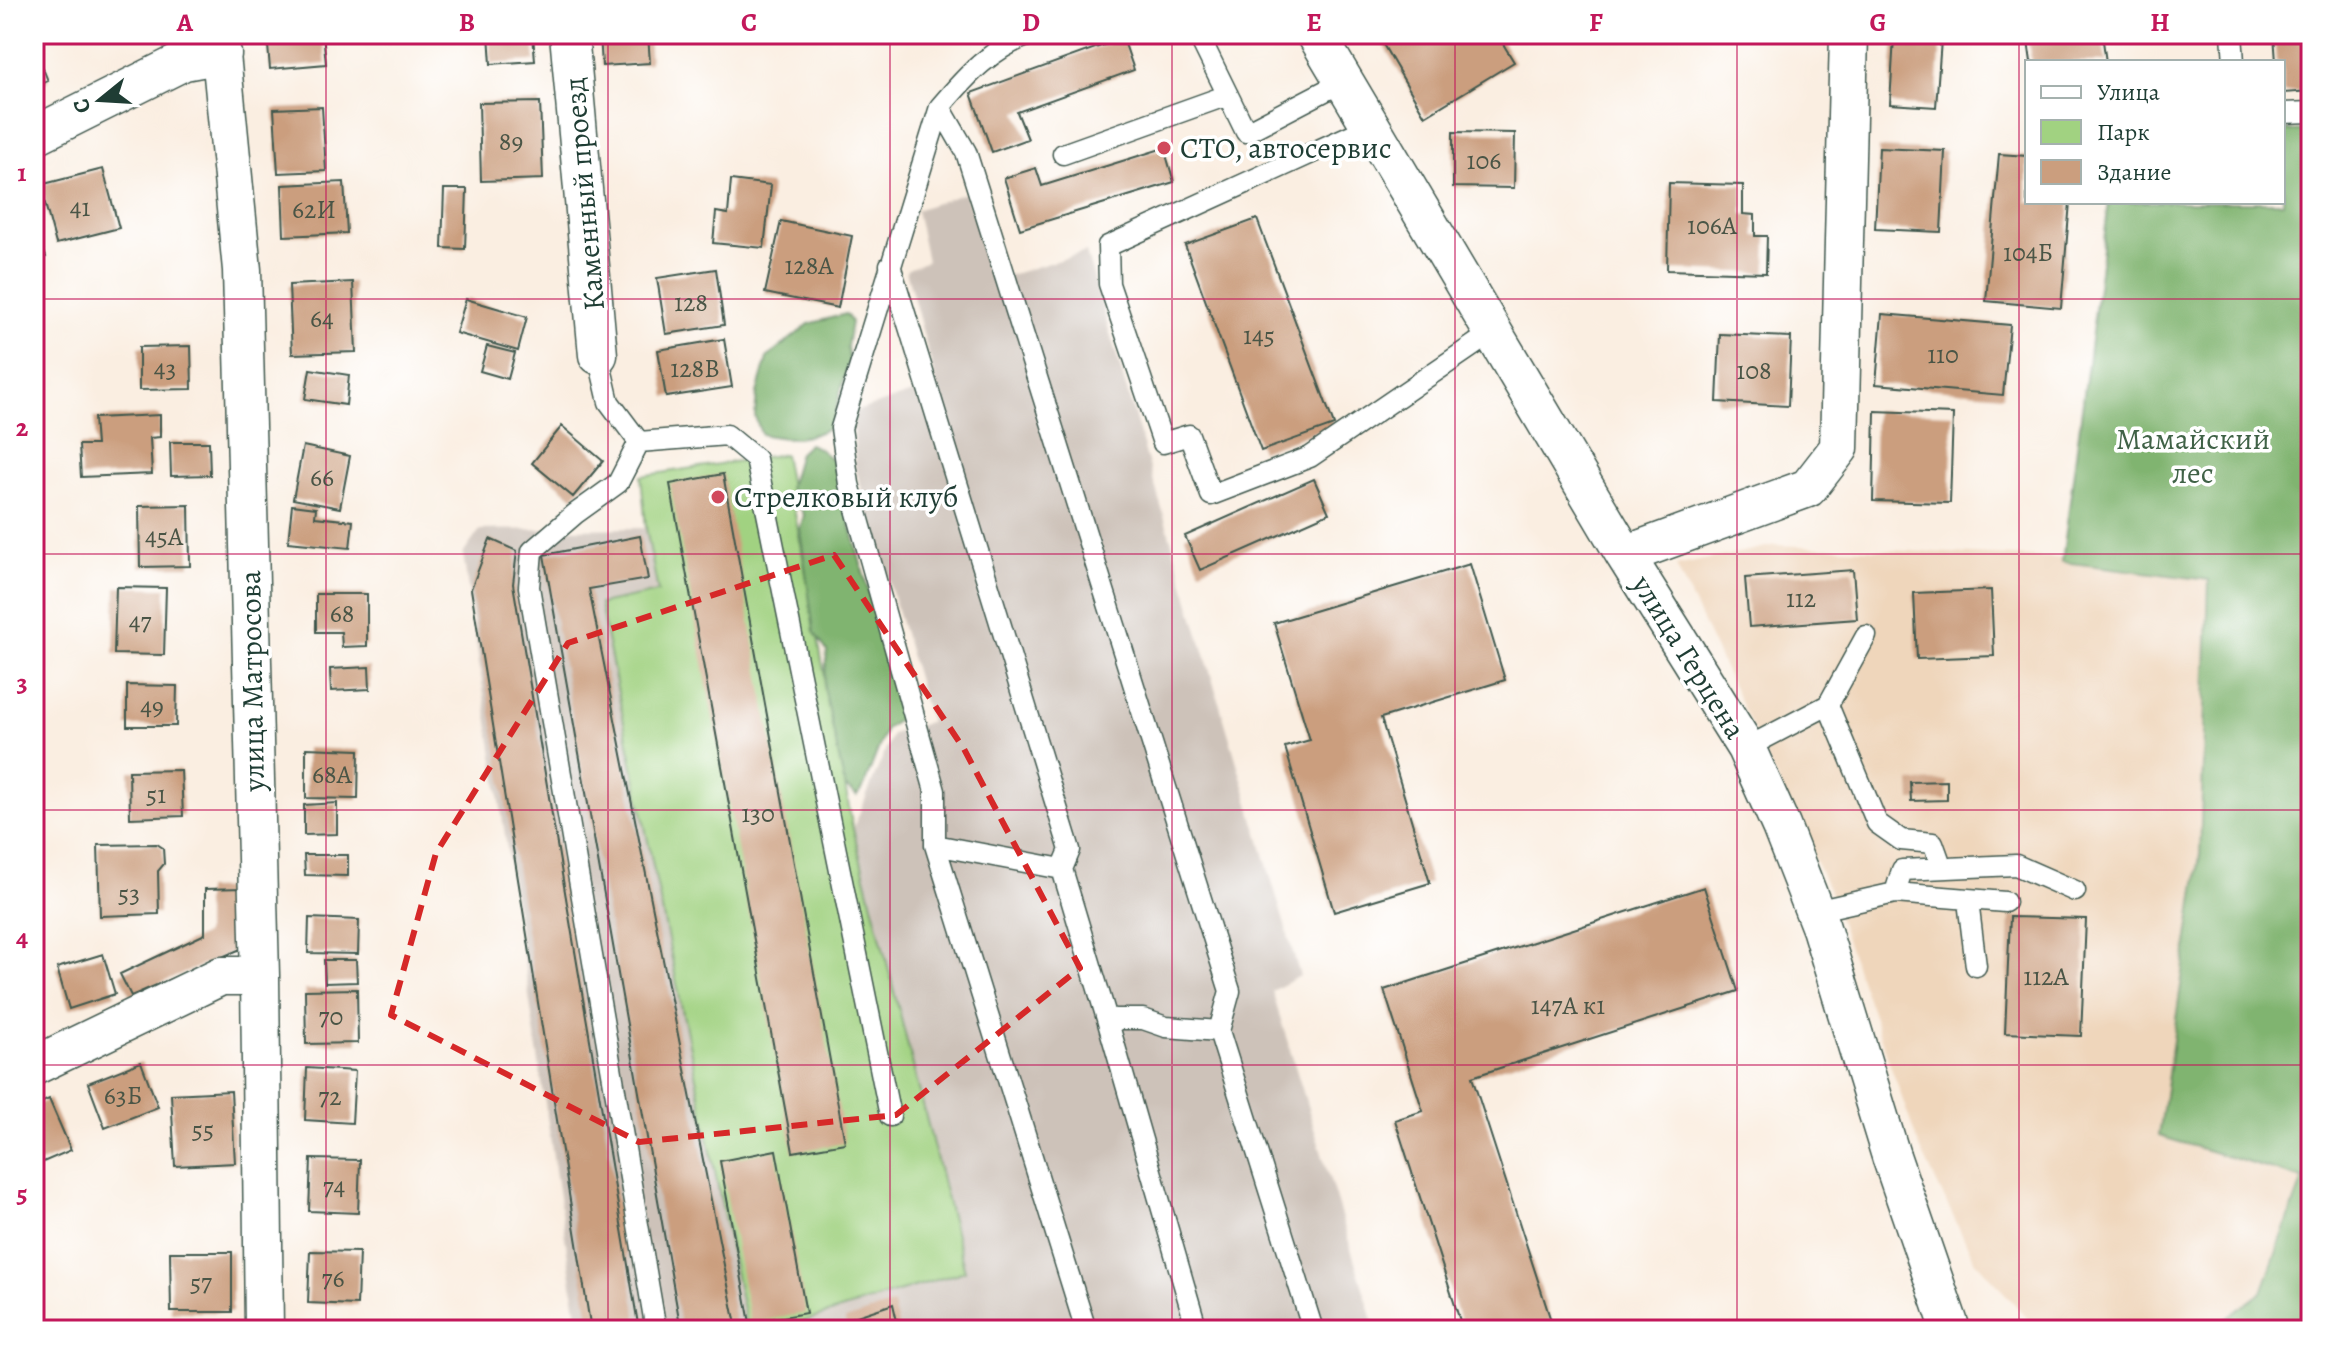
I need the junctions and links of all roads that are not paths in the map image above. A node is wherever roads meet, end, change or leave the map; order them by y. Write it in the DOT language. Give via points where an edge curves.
graph roads {
  1 [pos="569,34"];
  2 [pos="1034,34"];
  3 [pos="1198,34"];
  4 [pos="1316,34"];
  5 [pos="1849,34"];
  6 [pos="2232,34"];
  7 [pos="221,44"];
  8 [pos="2234,60"];
  9 [pos="1344,81"];
  10 [pos="1228,95"];
  11 [pos="940,107"];
  12 [pos="2311,112"];
  13 [pos="2285,113"];
  14 [pos="1371,126"];
  15 [pos="34,136"];
  16 [pos="1063,154"];
  17 [pos="890,265"];
  18 [pos="1493,332"];
  19 [pos="598,355"];
  20 [pos="639,442"];
  21 [pos="1625,555"];
  22 [pos="1866,636"];
  23 [pos="1828,705"];
  24 [pos="1746,748"];
  25 [pos="935,845"];
  26 [pos="1942,868"];
  27 [pos="1062,869"];
  28 [pos="2075,891"];
  29 [pos="1895,893"];
  30 [pos="1968,901"];
  31 [pos="2005,902"];
  32 [pos="1815,911"];
  33 [pos="1976,966"];
  34 [pos="260,976"];
  35 [pos="1107,1019"];
  36 [pos="1219,1031"];
  37 [pos="34,1066"];
  38 [pos="890,1116"];
  39 [pos="1954,1326"];
  40 [pos="264,1330"];
  41 [pos="656,1330"];
  42 [pos="1086,1330"];
  43 [pos="1197,1330"];
  44 [pos="1313,1330"];
  1 -- 19 [label="street, Каменный проезд"];
  2 -- 11 [label="lane" via="1013,40 966,75"];
  3 -- 10 [label="lane"];
  4 -- 9 [label="street, улица Герцена"];
  5 -- 21 [label="street" via="1839,448 1808,488"];
  6 -- 8 [label="lane"];
  7 -- 15 [label="street"];
  7 -- 34 [label="street, улица Матросова" via="242,270"];
  9 -- 10 [label="lane" via="1246,132"];
  9 -- 14 [label="street, улица Герцена"];
  10 -- 16 [label="lane"];
  11 -- 17 [label="lane"];
  11 -- 36 [label="lane" via="966,152 1230,991"];
  12 -- 13 [label="lane"];
  14 -- 18 [label="street, улица Герцена"];
  14 -- 18 [label="lane" via="1108,246 1109,284 1163,443 1189,435 1211,495 1310,457"];
  17 -- 25 [label="lane" via="841,428 849,484 935,791"];
  17 -- 27 [label="lane" via="1070,850"];
  18 -- 21 [label="street, улица Герцена"];
  19 -- 20 [label="lane" via="609,402"];
  20 -- 38 [label="lane" via="727,435 756,459"];
  20 -- 41 [label="lane" via="618,483 532,551 529,587"];
  21 -- 24 [label="street, улица Герцена"];
  22 -- 23 [label="lane"];
  23 -- 24 [label="lane"];
  23 -- 26 [label="lane" via="1877,823 1901,840 1933,843"];
  24 -- 32 [label="street, улица Герцена"];
  25 -- 27 [label="lane"];
  25 -- 42 [label="lane"];
  26 -- 28 [label="lane" via="2016,865"];
  26 -- 29 [label="lane" via="1902,870"];
  27 -- 35 [label="lane"];
  29 -- 30 [label="lane"];
  29 -- 32 [label="lane"];
  30 -- 31 [label="lane"];
  30 -- 33 [label="lane"];
  32 -- 39 [label="street, улица Герцена" via="1891,1156"];
  34 -- 37 [label="street" via="221,976"];
  34 -- 40 [label="street, улица Матросова"];
  35 -- 36 [label="lane"];
  35 -- 43 [label="lane"];
  36 -- 44 [label="lane"];
}
